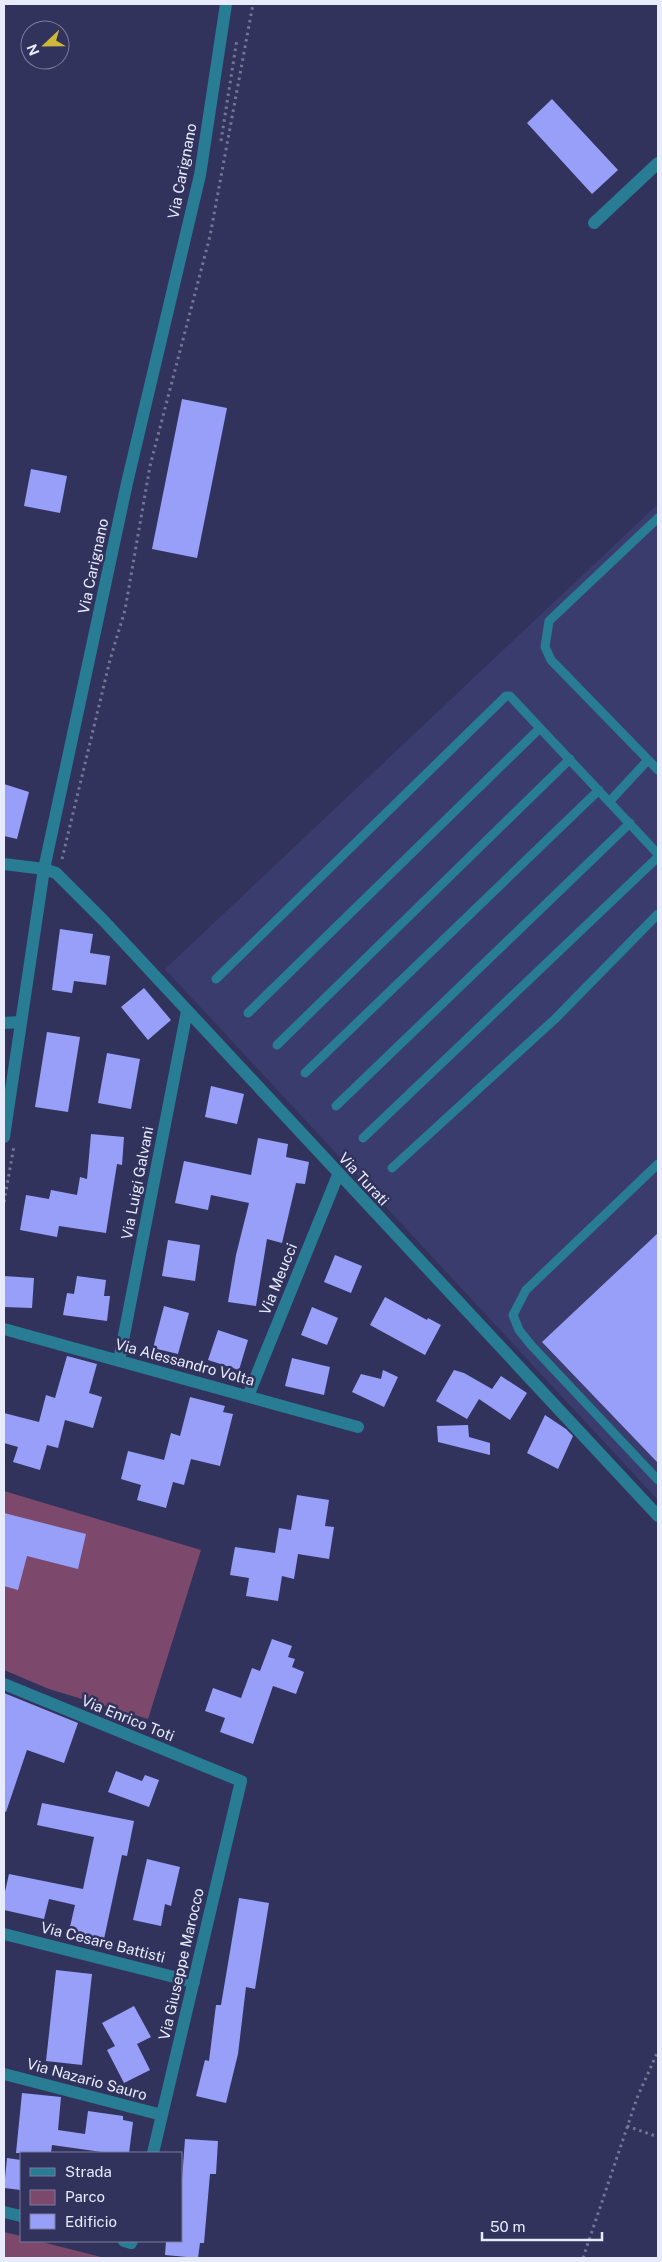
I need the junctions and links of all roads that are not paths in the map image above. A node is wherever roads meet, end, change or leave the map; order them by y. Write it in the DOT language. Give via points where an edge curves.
graph roads {
  1 [pos="226,4"];
  2 [pos="658,163"];
  3 [pos="594,223"];
  4 [pos="658,518"];
  5 [pos="540,728"];
  6 [pos="570,760"];
  7 [pos="648,760"];
  8 [pos="658,770"];
  9 [pos="598,790"];
  10 [pos="610,801"];
  11 [pos="630,823"];
  12 [pos="658,856"];
  13 [pos="4,864"];
  14 [pos="52,872"];
  15 [pos="658,914"];
  16 [pos="216,979"];
  17 [pos="187,1011"];
  18 [pos="248,1012"];
  19 [pos="20,1022"];
  20 [pos="4,1023"];
  21 [pos="276,1044"];
  22 [pos="305,1073"];
  23 [pos="336,1106"];
  24 [pos="362,1138"];
  25 [pos="9,1141"];
  26 [pos="658,1164"];
  27 [pos="392,1168"];
  28 [pos="338,1175"];
  29 [pos="4,1329"];
  30 [pos="119,1361"];
  31 [pos="248,1396"];
  32 [pos="358,1426"];
  33 [pos="658,1480"];
  34 [pos="658,1516"];
  35 [pos="4,1684"];
  36 [pos="241,1781"];
  37 [pos="4,1934"];
  38 [pos="194,1982"];
  39 [pos="4,2074"];
  40 [pos="162,2115"];
  41 [pos="153,2152"];
  42 [pos="4,2212"];
  43 [pos="20,2216"];
  1 -- 14 [label="street, Via Carignano" via="200,175 128,483"];
  2 -- 3 [label="street"];
  4 -- 7 [label="lane" via="550,621 545,647 551,660"];
  5 -- 6 [label="lane"];
  5 -- 16 [label="lane" via="510,696 506,696"];
  5 -- 18 [label="lane"];
  6 -- 9 [label="lane"];
  6 -- 21 [label="lane"];
  7 -- 8 [label="lane"];
  7 -- 10 [label="lane"];
  9 -- 10 [label="lane"];
  9 -- 22 [label="lane"];
  10 -- 11 [label="lane"];
  11 -- 12 [label="lane"];
  11 -- 23 [label="lane"];
  12 -- 24 [label="lane"];
  13 -- 14 [label="street"];
  14 -- 17 [label="street, Via Turati"];
  14 -- 19 [label="street, Via Carignano"];
  15 -- 27 [label="lane" via="555,1019"];
  17 -- 28 [label="street, Via Turati"];
  17 -- 30 [label="street, Via Luigi Galvani"];
  19 -- 20 [label="street"];
  19 -- 25 [label="street, Via Carignano"];
  26 -- 33 [label="lane" via="526,1290 514,1315 519,1330 531,1345"];
  28 -- 31 [label="street, Via Meucci"];
  28 -- 34 [label="street, Via Turati"];
  29 -- 30 [label="street, Via Alessandro Volta"];
  30 -- 31 [label="street, Via Alessandro Volta"];
  31 -- 32 [label="street, Via Alessandro Volta"];
  35 -- 36 [label="street, Via Enrico Toti"];
  36 -- 38 [label="street, Via Giuseppe Marocco"];
  37 -- 38 [label="street, Via Cesare Battisti"];
  38 -- 40 [label="street, Via Giuseppe Marocco"];
  39 -- 40 [label="street, Via Nazario Sauro"];
  40 -- 41 [label="street, Via Giuseppe Marocco"];
  42 -- 43 [label="street"];
}
